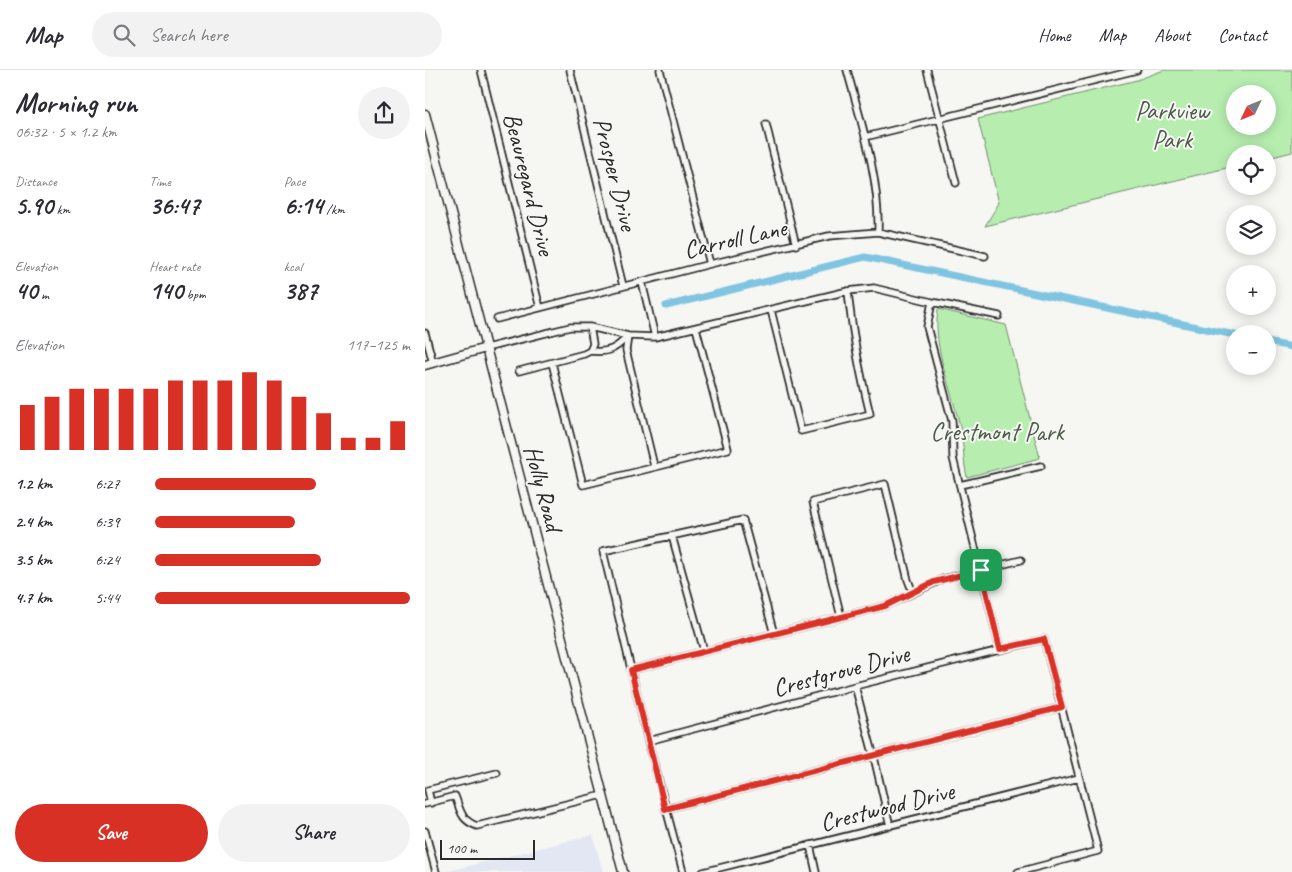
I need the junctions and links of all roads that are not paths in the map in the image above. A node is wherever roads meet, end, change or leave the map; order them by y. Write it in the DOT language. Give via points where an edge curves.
graph roads {
  1 [pos="481,70"];
  2 [pos="570,70"];
  3 [pos="660,70"];
  4 [pos="847,70"];
  5 [pos="927,70"];
  6 [pos="1137,70"];
  7 [pos="425,114"];
  8 [pos="940,119"];
  9 [pos="766,124"];
  10 [pos="865,137"];
  11 [pos="956,183"];
  12 [pos="878,232"];
  13 [pos="796,245"];
  14 [pos="985,256"];
  15 [pos="710,264"];
  16 [pos="642,282"];
  17 [pos="623,286"];
  18 [pos="848,291"];
  19 [pos="932,302"];
  20 [pos="540,308"];
  21 [pos="771,310"];
  22 [pos="999,316"];
  23 [pos="497,319"];
  24 [pos="590,327"];
  25 [pos="695,328"];
  26 [pos="425,333"];
  27 [pos="628,336"];
  28 [pos="655,337"];
  29 [pos="485,348"];
  30 [pos="590,351"];
  31 [pos="552,363"];
  32 [pos="429,364"];
  33 [pos="519,371"];
  34 [pos="655,466"];
  35 [pos="1041,466"];
  36 [pos="960,485"];
  37 [pos="672,536"];
  38 [pos="1021,560"];
  39 [pos="981,570"];
  40 [pos="913,593"];
  41 [pos="841,617"];
  42 [pos="774,634"];
  43 [pos="1000,649"];
  44 [pos="704,651"];
  45 [pos="631,670"];
  46 [pos="855,686"];
  47 [pos="1062,707"];
  48 [pos="648,741"];
  49 [pos="874,757"];
  50 [pos="497,773"];
  51 [pos="1079,778"];
  52 [pos="455,784"];
  53 [pos="603,795"];
  54 [pos="455,796"];
  55 [pos="428,803"];
  56 [pos="665,809"];
  57 [pos="890,826"];
  58 [pos="425,831"];
  59 [pos="810,845"];
  60 [pos="436,872"];
  61 [pos="623,872"];
  62 [pos="683,872"];
  63 [pos="703,872"];
  64 [pos="816,872"];
  65 [pos="1018,872"];
  1 -- 20 [label="street, Beauregard Drive"];
  2 -- 17 [label="street, Prosper Drive"];
  3 -- 15 [label="street"];
  4 -- 10 [label="street"];
  5 -- 8 [label="street"];
  6 -- 8 [label="street"];
  7 -- 29 [label="main road, Holly Road"];
  8 -- 10 [label="street"];
  8 -- 11 [label="street"];
  9 -- 13 [label="street"];
  10 -- 12 [label="street" via="879,208"];
  12 -- 13 [label="street, Carroll Lane" via="829,236"];
  12 -- 14 [label="street, Carroll Lane"];
  13 -- 15 [label="street, Carroll Lane"];
  15 -- 16 [label="street, Carroll Lane"];
  16 -- 17 [label="street, Carroll Lane"];
  16 -- 28 [label="street"];
  17 -- 20 [label="street, Carroll Lane"];
  18 -- 19 [label="street" via="874,288"];
  18 -- 21 [label="street"];
  18 -- 21 [label="street" via="857,360 870,414 801,431"];
  19 -- 22 [label="street"];
  19 -- 36 [label="street" via="927,327 952,421 953,458"];
  20 -- 23 [label="street, Carroll Lane"];
  21 -- 25 [label="street"];
  24 -- 27 [label="street"];
  24 -- 29 [label="street" via="562,328"];
  24 -- 30 [label="street" via="593,344"];
  25 -- 28 [label="street"];
  25 -- 34 [label="street" via="728,449"];
  26 -- 32 [label="street"];
  27 -- 28 [label="street"];
  27 -- 30 [label="street" via="617,348"];
  27 -- 34 [label="street" via="626,350"];
  29 -- 32 [label="main road"];
  29 -- 53 [label="main road, Holly Road"];
  30 -- 31 [label="street"];
  31 -- 33 [label="street"];
  31 -- 34 [label="street" via="583,485"];
  35 -- 36 [label="street"];
  36 -- 39 [label="street"];
  37 -- 42 [label="street" via="743,520"];
  37 -- 44 [label="street"];
  37 -- 45 [label="street" via="603,551"];
  38 -- 39 [label="street"];
  39 -- 40 [label="street" via="943,579"];
  39 -- 43 [label="street"];
  40 -- 41 [label="street" via="885,606"];
  40 -- 41 [label="street" via="885,484 813,502"];
  41 -- 42 [label="street"];
  42 -- 44 [label="street"];
  43 -- 46 [label="street, Crestgrove Drive"];
  43 -- 47 [label="street, Crestgrove Drive" via="1044,639"];
  44 -- 45 [label="street"];
  45 -- 48 [label="street"];
  46 -- 48 [label="street, Crestgrove Drive"];
  46 -- 49 [label="street"];
  47 -- 49 [label="street"];
  47 -- 51 [label="street"];
  48 -- 56 [label="street"];
  49 -- 56 [label="street"];
  49 -- 57 [label="street"];
  50 -- 52 [label="street"];
  51 -- 57 [label="street, Crestwood Drive"];
  51 -- 65 [label="street" via="1098,851"];
  52 -- 54 [label="street"];
  52 -- 55 [label="street" via="428,790"];
  53 -- 54 [label="street" via="477,826 463,818"];
  53 -- 61 [label="main road, Holly Road"];
  54 -- 55 [label="street"];
  56 -- 62 [label="street"];
  57 -- 59 [label="street, Crestwood Drive"];
  58 -- 60 [label="street"];
  59 -- 63 [label="street, Crestwood Drive"];
  59 -- 64 [label="street"];
}
